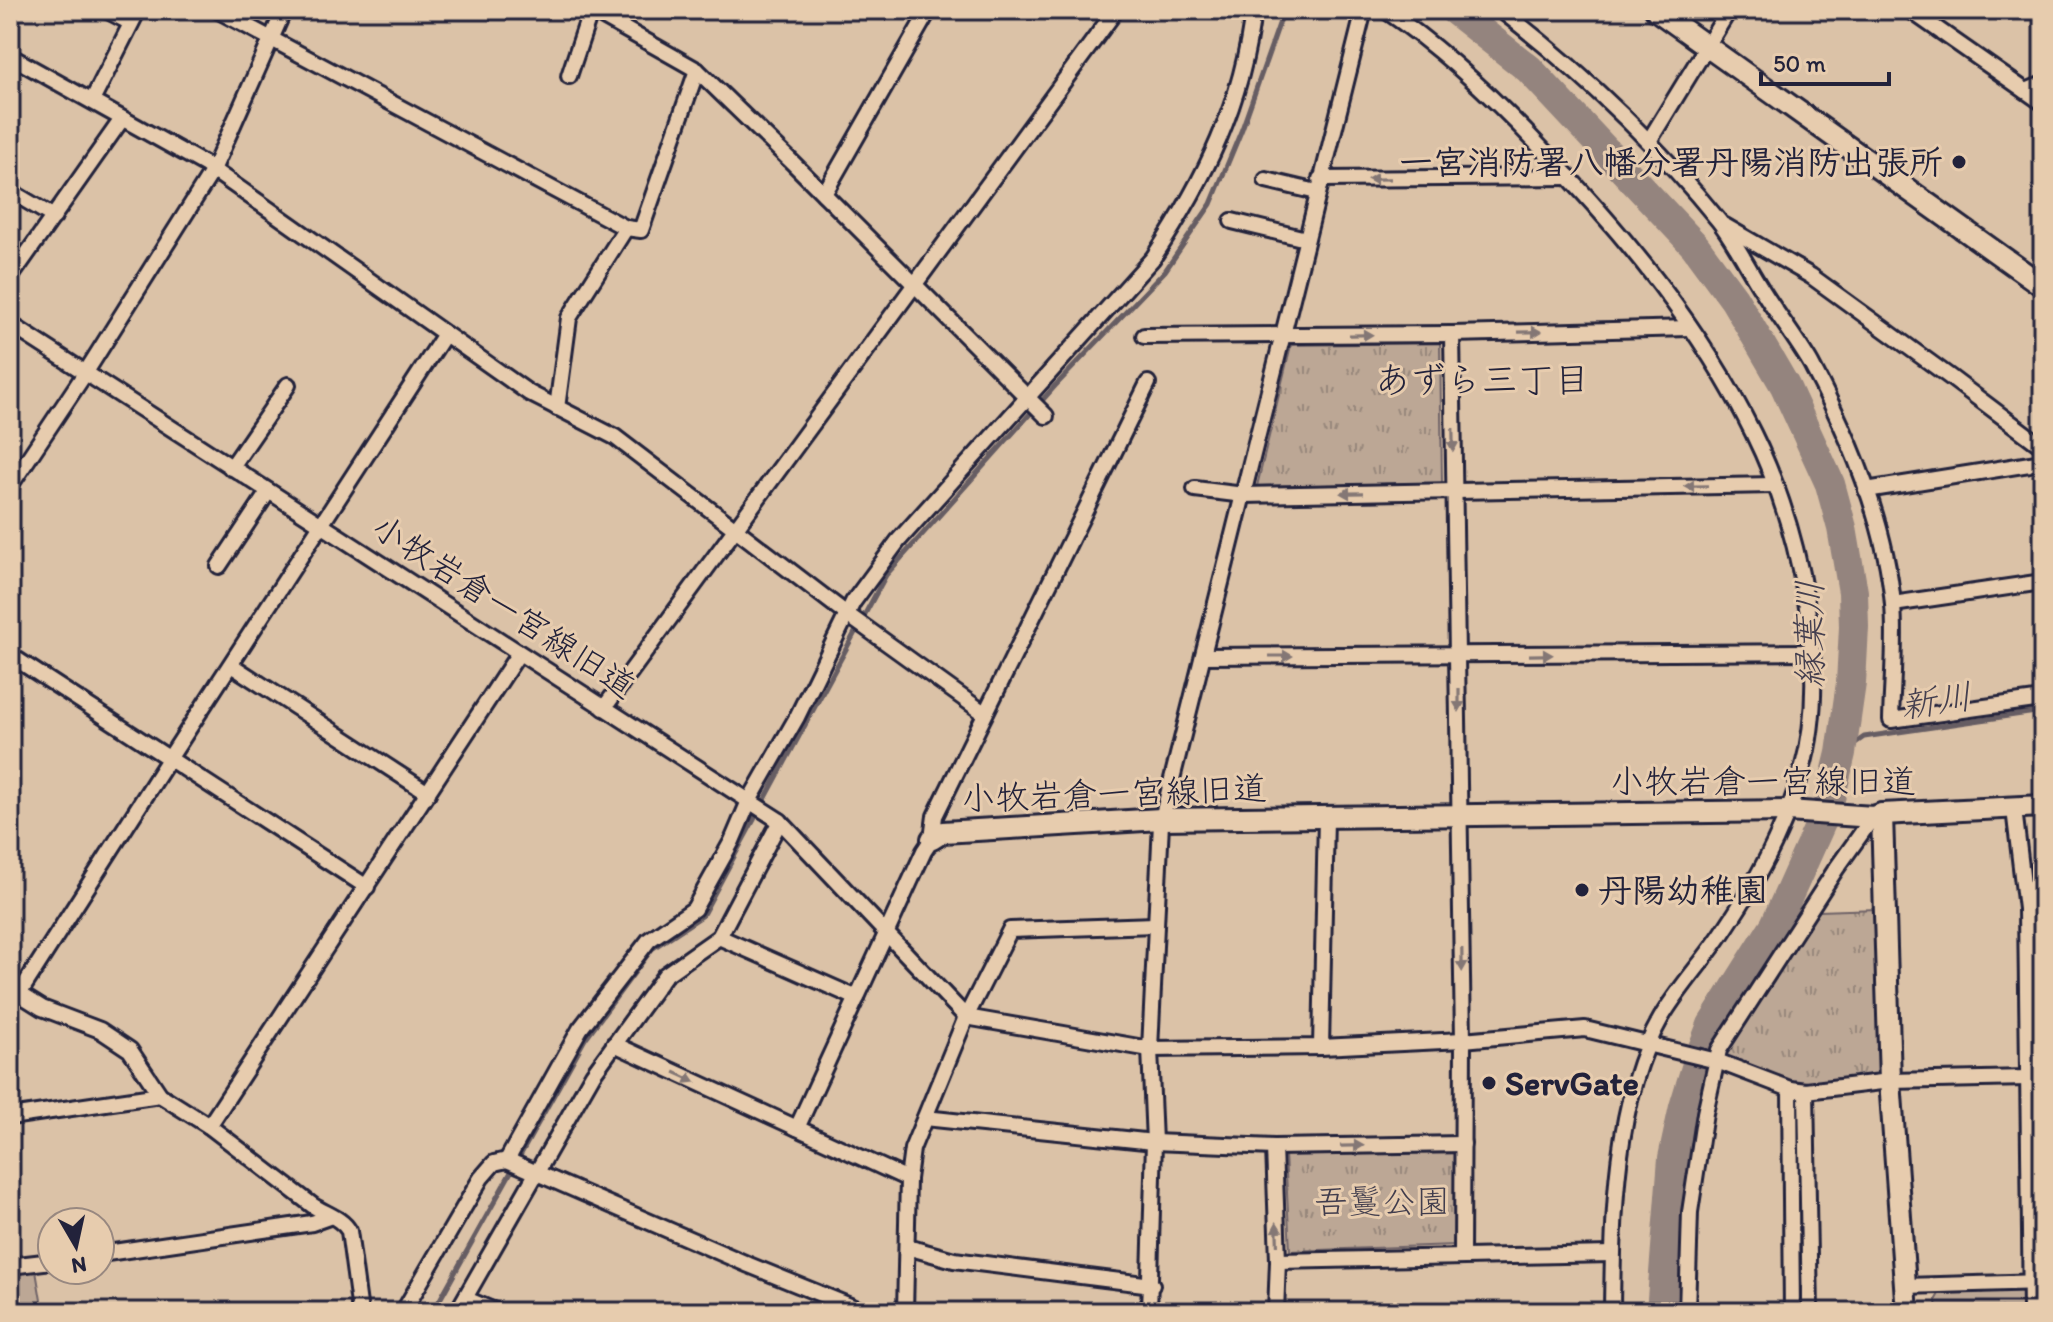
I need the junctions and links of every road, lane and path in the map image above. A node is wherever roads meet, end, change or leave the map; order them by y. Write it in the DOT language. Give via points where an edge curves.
graph roads {
  1 [pos="106,10"];
  2 [pos="217,10"];
  3 [pos="284,10"];
  4 [pos="929,10"];
  5 [pos="1116,10"];
  6 [pos="1253,10"];
  7 [pos="1364,10"];
  8 [pos="1385,10"];
  9 [pos="1501,10"];
  10 [pos="1656,10"];
  11 [pos="1729,10"];
  12 [pos="1910,10"];
  13 [pos="598,12"];
  14 [pos="134,17"];
  15 [pos="271,39"];
  16 [pos="1706,46"];
  17 [pos="10,56"];
  18 [pos="697,70"];
  19 [pos="569,76"];
  20 [pos="2043,84"];
  21 [pos="2026,91"];
  22 [pos="92,101"];
  23 [pos="2043,103"];
  24 [pos="122,119"];
  25 [pos="1649,141"];
  26 [pos="213,170"];
  27 [pos="1569,177"];
  28 [pos="1266,180"];
  29 [pos="1319,186"];
  30 [pos="10,191"];
  31 [pos="824,194"];
  32 [pos="54,217"];
  33 [pos="1232,221"];
  34 [pos="1721,224"];
  35 [pos="626,228"];
  36 [pos="1306,239"];
  37 [pos="10,278"];
  38 [pos="916,284"];
  39 [pos="2043,286"];
  40 [pos="10,324"];
  41 [pos="1690,328"];
  42 [pos="445,334"];
  43 [pos="1452,334"];
  44 [pos="1144,336"];
  45 [pos="1283,336"];
  46 [pos="86,372"];
  47 [pos="1148,383"];
  48 [pos="288,385"];
  49 [pos="1028,400"];
  50 [pos="557,408"];
  51 [pos="1045,415"];
  52 [pos="2043,447"];
  53 [pos="2043,462"];
  54 [pos="231,468"];
  55 [pos="1774,485"];
  56 [pos="10,486"];
  57 [pos="1195,489"];
  58 [pos="1866,490"];
  59 [pos="268,492"];
  60 [pos="1454,492"];
  61 [pos="1244,495"];
  62 [pos="322,526"];
  63 [pos="734,529"];
  64 [pos="219,566"];
  65 [pos="2043,582"];
  66 [pos="1893,604"];
  67 [pos="851,617"];
  68 [pos="1812,652"];
  69 [pos="519,653"];
  70 [pos="10,655"];
  71 [pos="1203,656"];
  72 [pos="1459,656"];
  73 [pos="231,665"];
  74 [pos="2043,699"];
  75 [pos="604,708"];
  76 [pos="984,713"];
  77 [pos="169,759"];
  78 [pos="428,793"];
  79 [pos="751,803"];
  80 [pos="2043,806"];
  81 [pos="2014,809"];
  82 [pos="1795,812"];
  83 [pos="1460,816"];
  84 [pos="1872,816"];
  85 [pos="775,818"];
  86 [pos="1326,818"];
  87 [pos="1161,819"];
  88 [pos="932,839"];
  89 [pos="367,887"];
  90 [pos="2043,907"];
  91 [pos="2026,909"];
  92 [pos="1155,925"];
  93 [pos="888,932"];
  94 [pos="719,937"];
  95 [pos="15,991"];
  96 [pos="857,998"];
  97 [pos="966,1017"];
  98 [pos="2035,1031"];
  99 [pos="1463,1040"];
  100 [pos="614,1044"];
  101 [pos="1648,1045"];
  102 [pos="1321,1047"];
  103 [pos="1150,1049"];
  104 [pos="1713,1060"];
  105 [pos="2028,1078"];
  106 [pos="1890,1081"];
  107 [pos="1790,1089"];
  108 [pos="1806,1091"];
  109 [pos="2036,1093"];
  110 [pos="160,1095"];
  111 [pos="10,1117"];
  112 [pos="925,1118"];
  113 [pos="209,1126"];
  114 [pos="797,1128"];
  115 [pos="1154,1142"];
  116 [pos="1463,1144"];
  117 [pos="1274,1147"];
  118 [pos="508,1160"];
  119 [pos="532,1171"];
  120 [pos="908,1179"];
  121 [pos="329,1217"];
  122 [pos="907,1247"];
  123 [pos="116,1252"];
  124 [pos="1612,1254"];
  125 [pos="1462,1257"];
  126 [pos="1278,1261"];
  127 [pos="36,1263"];
  128 [pos="10,1266"];
  129 [pos="2037,1283"];
  130 [pos="1152,1285"];
  131 [pos="1905,1286"];
  132 [pos="466,1299"];
  133 [pos="360,1312"];
  134 [pos="403,1312"];
  135 [pos="457,1312"];
  136 [pos="497,1312"];
  137 [pos="865,1312"];
  138 [pos="905,1312"];
  139 [pos="1149,1312"];
  140 [pos="1276,1312"];
  141 [pos="1612,1312"];
  142 [pos="1687,1312"];
  143 [pos="1792,1312"];
  144 [pos="1810,1312"];
  145 [pos="1907,1312"];
  146 [pos="2031,1312"];
  1 -- 14 [label="street"];
  2 -- 15 [label="street"];
  3 -- 15 [label="street"];
  4 -- 31 [label="street"];
  5 -- 38 [label="street"];
  6 -- 49 [label="street" via="1241,81 1192,196 1153,258"];
  7 -- 29 [label="street"];
  8 -- 27 [label="street" via="1471,79"];
  9 -- 25 [label="street"];
  10 -- 16 [label="street"];
  11 -- 16 [label="street"];
  12 -- 21 [label="street"];
  13 -- 18 [label="street"];
  13 -- 19 [label="street"];
  14 -- 22 [label="street"];
  15 -- 26 [label="street"];
  15 -- 35 [label="street"];
  16 -- 25 [label="street"];
  16 -- 39 [label="street"];
  17 -- 22 [label="street"];
  18 -- 31 [label="street"];
  18 -- 35 [label="street" via="641,230"];
  20 -- 21 [label="street"];
  21 -- 23 [label="street"];
  22 -- 24 [label="street"];
  24 -- 26 [label="street"];
  24 -- 32 [label="street"];
  25 -- 34 [label="street"];
  26 -- 42 [label="street"];
  26 -- 46 [label="street"];
  27 -- 29 [label="street, one-way"];
  27 -- 41 [label="street" via="1652,274"];
  28 -- 29 [label="street"];
  29 -- 36 [label="street"];
  30 -- 32 [label="street"];
  31 -- 38 [label="street"];
  32 -- 37 [label="street"];
  33 -- 36 [label="street"];
  34 -- 52 [label="street" via="1811,276"];
  34 -- 58 [label="street" via="1810,362"];
  35 -- 50 [label="street" via="569,318"];
  36 -- 45 [label="street"];
  38 -- 49 [label="street"];
  38 -- 63 [label="street"];
  40 -- 46 [label="street, 小牧岩倉一宮線旧道"];
  43 -- 41 [label="street, one-way"];
  41 -- 55 [label="street" via="1755,436"];
  42 -- 50 [label="street"];
  42 -- 62 [label="street"];
  45 -- 43 [label="street, one-way"];
  43 -- 60 [label="street, one-way"];
  44 -- 45 [label="street"];
  45 -- 61 [label="street"];
  46 -- 54 [label="street, 小牧岩倉一宮線旧道"];
  46 -- 56 [label="street"];
  47 -- 76 [label="street"];
  48 -- 54 [label="street"];
  49 -- 51 [label="street"];
  49 -- 67 [label="street" via="898,541 853,602"];
  50 -- 63 [label="street" via="615,437"];
  53 -- 58 [label="street"];
  54 -- 59 [label="street, 小牧岩倉一宮線旧道"];
  55 -- 60 [label="street, one-way"];
  55 -- 68 [label="street" via="1791,535"];
  57 -- 61 [label="street"];
  58 -- 66 [label="street"];
  59 -- 62 [label="street, 小牧岩倉一宮線旧道"];
  59 -- 64 [label="street"];
  60 -- 61 [label="street, one-way"];
  60 -- 72 [label="street"];
  61 -- 71 [label="street"];
  62 -- 69 [label="street, 小牧岩倉一宮線旧道"];
  62 -- 73 [label="street"];
  63 -- 67 [label="street"];
  63 -- 75 [label="street"];
  65 -- 66 [label="street"];
  66 -- 74 [label="street" via="1891,720"];
  67 -- 76 [label="street"];
  67 -- 79 [label="street"];
  72 -- 68 [label="street, one-way"];
  68 -- 82 [label="street" via="1810,728"];
  69 -- 75 [label="street, 小牧岩倉一宮線旧道"];
  69 -- 78 [label="street"];
  70 -- 77 [label="street"];
  71 -- 72 [label="street, one-way"];
  71 -- 87 [label="street"];
  72 -- 83 [label="street, one-way"];
  73 -- 77 [label="street"];
  73 -- 78 [label="street"];
  75 -- 79 [label="street, 小牧岩倉一宮線旧道"];
  76 -- 88 [label="street" via="935,816"];
  77 -- 89 [label="street"];
  77 -- 95 [label="street"];
  78 -- 89 [label="street"];
  79 -- 85 [label="street, 小牧岩倉一宮線旧道"];
  79 -- 118 [label="street" via="694,909 649,940 577,1033"];
  80 -- 81 [label="street, 小牧岩倉一宮線旧道"];
  81 -- 84 [label="street, 小牧岩倉一宮線旧道"];
  81 -- 91 [label="street"];
  82 -- 83 [label="street, 小牧岩倉一宮線旧道"];
  82 -- 84 [label="street, 小牧岩倉一宮線旧道"];
  82 -- 101 [label="street"];
  83 -- 86 [label="street, 小牧岩倉一宮線旧道"];
  83 -- 99 [label="street, one-way"];
  84 -- 104 [label="street"];
  84 -- 106 [label="street"];
  85 -- 93 [label="street, 小牧岩倉一宮線旧道"];
  85 -- 94 [label="street"];
  86 -- 87 [label="street, 小牧岩倉一宮線旧道"];
  86 -- 102 [label="street"];
  87 -- 88 [label="street, 小牧岩倉一宮線旧道" via="943,832"];
  87 -- 92 [label="street"];
  88 -- 93 [label="street, 小牧岩倉一宮線旧道"];
  89 -- 113 [label="street"];
  90 -- 91 [label="street"];
  91 -- 98 [label="street"];
  92 -- 97 [label="street" via="1010,930"];
  92 -- 103 [label="street"];
  93 -- 96 [label="street"];
  93 -- 97 [label="street"];
  94 -- 96 [label="street"];
  94 -- 100 [label="street" via="665,975"];
  95 -- 110 [label="street" via="42,1008 100,1030 130,1050"];
  96 -- 114 [label="street"];
  97 -- 103 [label="street"];
  97 -- 112 [label="street"];
  98 -- 105 [label="street"];
  99 -- 101 [label="street" via="1585,1029"];
  99 -- 102 [label="street"];
  99 -- 116 [label="street"];
  100 -- 114 [label="street, one-way"];
  100 -- 119 [label="street"];
  101 -- 104 [label="street"];
  101 -- 124 [label="street" via="1620,1150"];
  102 -- 103 [label="street"];
  103 -- 115 [label="street"];
  104 -- 107 [label="street"];
  104 -- 142 [label="street" via="1690,1212"];
  105 -- 106 [label="street"];
  105 -- 109 [label="street"];
  106 -- 108 [label="street"];
  106 -- 131 [label="street"];
  107 -- 108 [label="street"];
  107 -- 143 [label="street"];
  108 -- 144 [label="street"];
  109 -- 129 [label="street"];
  110 -- 111 [label="street"];
  110 -- 113 [label="street"];
  112 -- 115 [label="street"];
  112 -- 120 [label="street" via="912,1149"];
  113 -- 121 [label="street"];
  114 -- 120 [label="street"];
  115 -- 117 [label="street"];
  115 -- 130 [label="street"];
  117 -- 116 [label="street, one-way"];
  116 -- 125 [label="street"];
  126 -- 117 [label="street, one-way"];
  118 -- 119 [label="street"];
  118 -- 134 [label="street" via="494,1163 481,1178"];
  119 -- 132 [label="street"];
  119 -- 137 [label="street"];
  120 -- 122 [label="street"];
  121 -- 123 [label="street"];
  121 -- 133 [label="street" via="339,1218 349,1231"];
  122 -- 130 [label="street" via="954,1260"];
  122 -- 138 [label="street"];
  124 -- 125 [label="street"];
  124 -- 141 [label="street"];
  125 -- 126 [label="street"];
  126 -- 140 [label="street"];
  127 -- 128 [label="street"];
  129 -- 131 [label="street"];
  129 -- 146 [label="street"];
  130 -- 139 [label="street"];
  131 -- 145 [label="street"];
  132 -- 135 [label="street"];
  132 -- 136 [label="street"];
}
